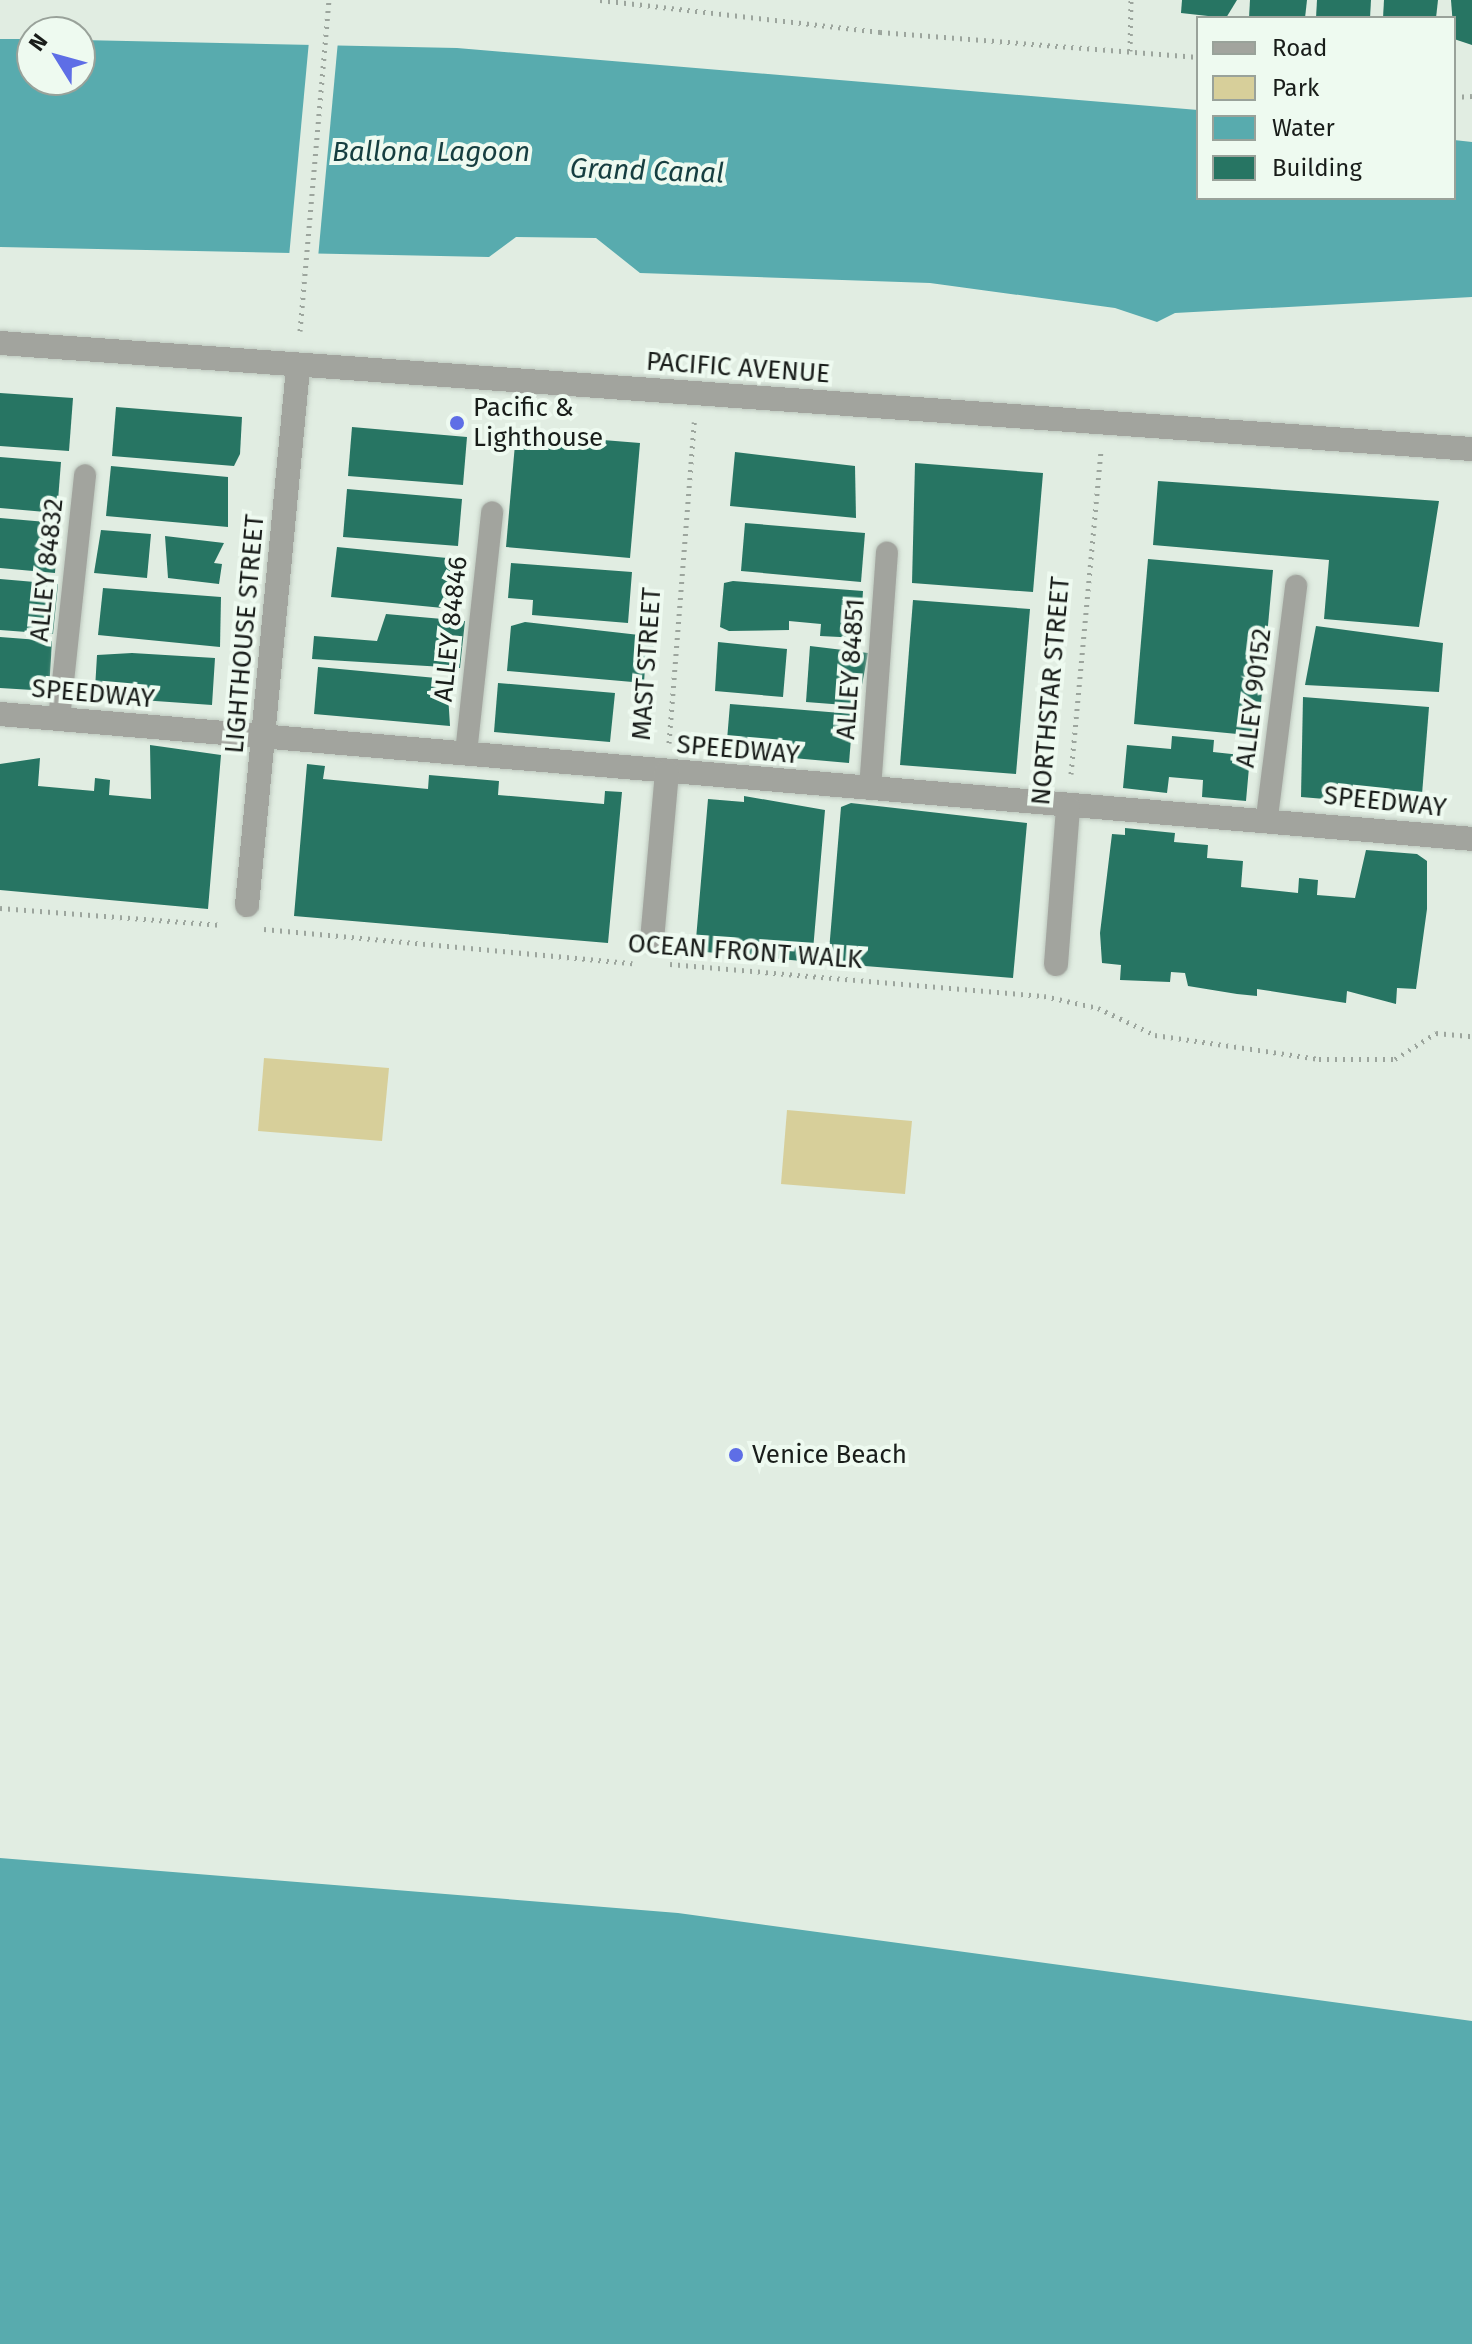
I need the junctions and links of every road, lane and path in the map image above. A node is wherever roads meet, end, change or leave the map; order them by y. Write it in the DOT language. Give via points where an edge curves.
graph roads {
  1 [pos="329,0"];
  2 [pos="600,0"];
  3 [pos="1131,0"];
  4 [pos="1130,51"];
  5 [pos="1196,57"];
  6 [pos="300,331"];
  7 [pos="0,343"];
  8 [pos="298,368"];
  9 [pos="696,392"];
  10 [pos="1104,423"];
  11 [pos="1472,449"];
  12 [pos="85,475"];
  13 [pos="492,512"];
  14 [pos="887,553"];
  15 [pos="1296,586"];
  16 [pos="0,714"];
  17 [pos="59,719"];
  18 [pos="264,736"];
  19 [pos="466,753"];
  20 [pos="667,772"];
  21 [pos="870,789"];
  22 [pos="1068,807"];
  23 [pos="1267,817"];
  24 [pos="1472,839"];
  25 [pos="247,905"];
  26 [pos="0,908"];
  27 [pos="230,926"];
  28 [pos="257,928"];
  29 [pos="652,951"];
  30 [pos="639,963"];
  31 [pos="1056,964"];
  32 [pos="1472,1036"];
  1 -- 6 [label="path"];
  2 -- 4 [label="path"];
  3 -- 4 [label="path"];
  4 -- 5 [label="path"];
  7 -- 8 [label="street, PACIFIC AVENUE"];
  8 -- 9 [label="street, PACIFIC AVENUE"];
  8 -- 18 [label="street, LIGHTHOUSE STREET"];
  9 -- 10 [label="street, PACIFIC AVENUE"];
  9 -- 20 [label="path, MAST STREET"];
  10 -- 11 [label="street, PACIFIC AVENUE"];
  10 -- 22 [label="path, NORTHSTAR STREET"];
  12 -- 17 [label="lane, ALLEY 84832"];
  13 -- 19 [label="lane, ALLEY 84846"];
  14 -- 21 [label="lane, ALLEY 84851"];
  15 -- 23 [label="lane, ALLEY 90152"];
  16 -- 17 [label="street, SPEEDWAY"];
  17 -- 18 [label="street, SPEEDWAY"];
  18 -- 19 [label="street, SPEEDWAY"];
  18 -- 25 [label="street, LIGHTHOUSE STREET"];
  19 -- 20 [label="street, SPEEDWAY"];
  20 -- 21 [label="street, SPEEDWAY"];
  20 -- 29 [label="street, MAST STREET"];
  21 -- 22 [label="street, SPEEDWAY"];
  22 -- 23 [label="street, SPEEDWAY"];
  22 -- 31 [label="street, NORTHSTAR STREET"];
  23 -- 24 [label="street, SPEEDWAY"];
  26 -- 27 [label="path"];
  28 -- 30 [label="path, OCEAN FRONT WALK"];
  29 -- 32 [label="path, OCEAN FRONT WALK" via="1044,996 1098,1008 1155,1035 1319,1059 1395,1059 1436,1033"];
}
